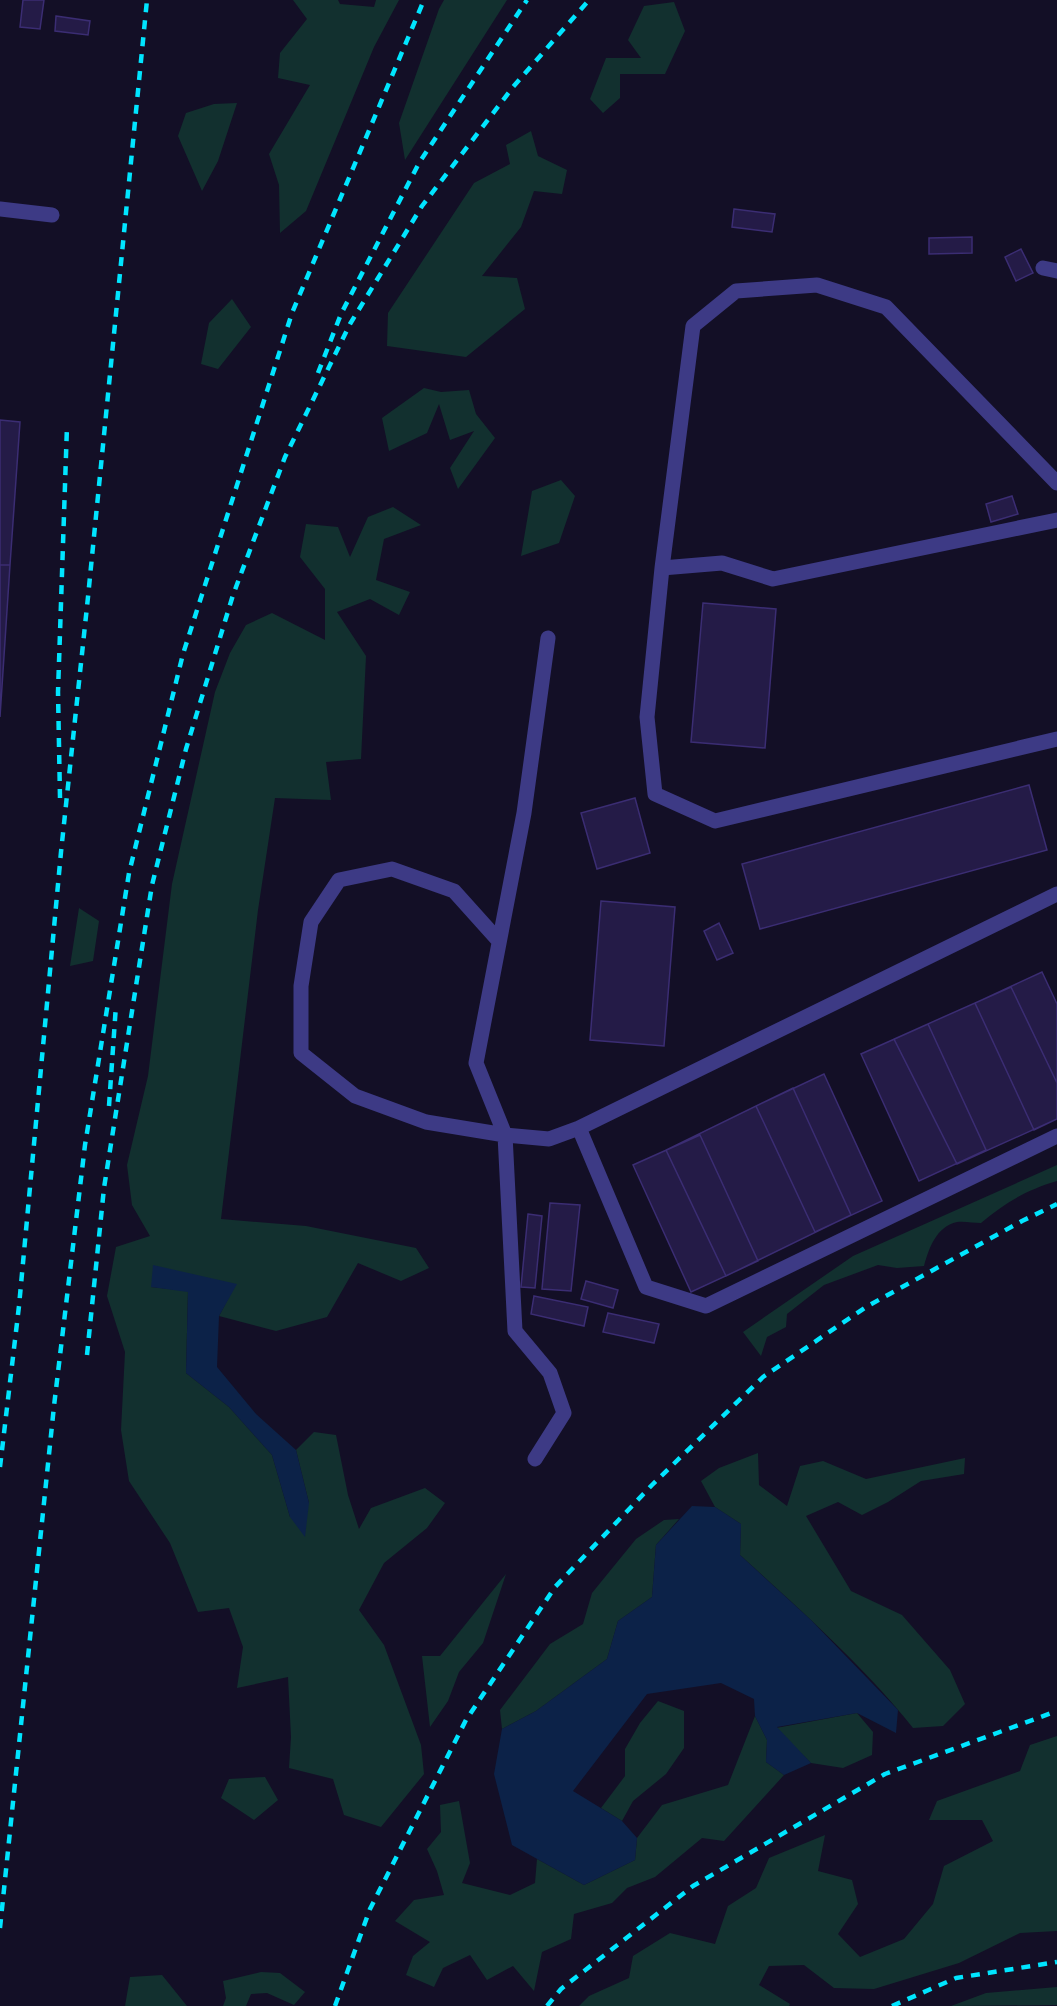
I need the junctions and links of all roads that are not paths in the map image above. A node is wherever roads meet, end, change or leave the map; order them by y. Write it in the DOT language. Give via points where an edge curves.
graph roads {
  1 [pos="0,209"];
  2 [pos="52,215"];
  3 [pos="1057,483"];
  4 [pos="1057,520"];
  5 [pos="663,568"];
  6 [pos="548,638"];
  7 [pos="1057,738"];
  8 [pos="1057,894"];
  9 [pos="498,940"];
  10 [pos="579,1128"];
  11 [pos="505,1135"];
  12 [pos="1057,1136"];
  13 [pos="535,1459"];
  1 -- 2 [label="lane"];
  3 -- 5 [label="lane" via="886,307 817,285 736,291 693,326"];
  4 -- 5 [label="lane" via="773,579 722,563"];
  5 -- 7 [label="lane" via="647,717 655,794 705,817 715,821"];
  6 -- 9 [label="lane" via="524,813"];
  8 -- 10 [label="lane"];
  9 -- 11 [label="lane" via="476,1063"];
  9 -- 11 [label="lane" via="454,891 392,869 339,880 311,922 301,986 301,1053 355,1096 426,1122"];
  10 -- 11 [label="lane" via="549,1139"];
  10 -- 12 [label="lane" via="646,1287 706,1306"];
  11 -- 13 [label="lane" via="515,1331 550,1373 564,1413"];
}
